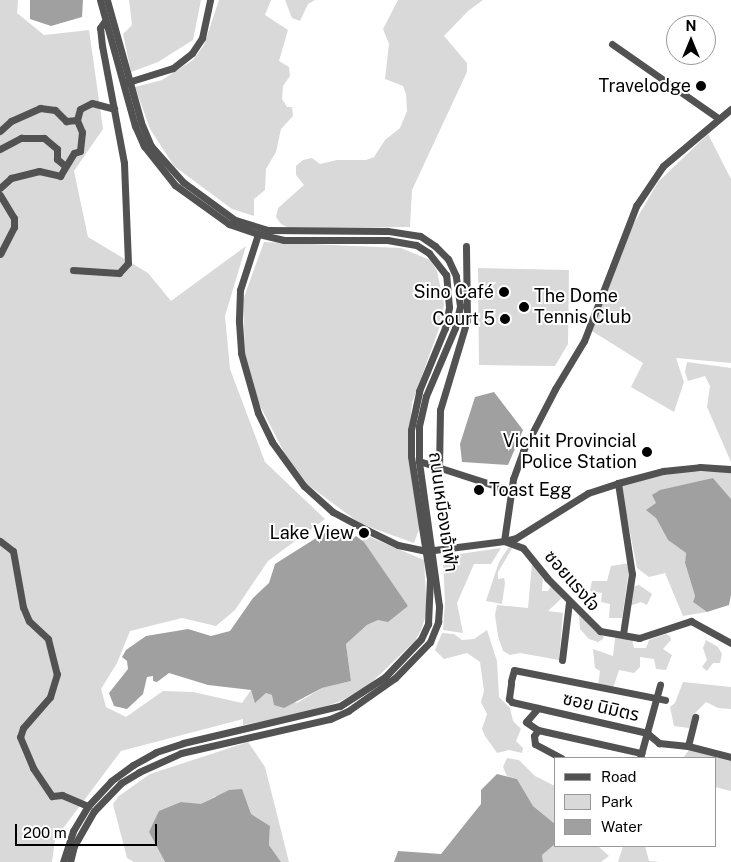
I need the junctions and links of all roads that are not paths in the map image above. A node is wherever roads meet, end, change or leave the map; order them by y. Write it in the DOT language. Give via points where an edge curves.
graph roads {
  1 [pos="100,0"];
  2 [pos="107,0"];
  3 [pos="210,0"];
  4 [pos="104,22"];
  5 [pos="612,44"];
  6 [pos="125,83"];
  7 [pos="114,109"];
  8 [pos="731,109"];
  9 [pos="718,118"];
  10 [pos="77,120"];
  11 [pos="0,131"];
  12 [pos="0,148"];
  13 [pos="65,166"];
  14 [pos="0,188"];
  15 [pos="0,195"];
  16 [pos="387,231"];
  17 [pos="258,234"];
  18 [pos="387,240"];
  19 [pos="466,246"];
  20 [pos="0,254"];
  21 [pos="73,270"];
  22 [pos="419,461"];
  23 [pos="439,468"];
  24 [pos="731,469"];
  25 [pos="618,483"];
  26 [pos="512,491"];
  27 [pos="0,541"];
  28 [pos="504,541"];
  29 [pos="430,551"];
  30 [pos="434,579"];
  31 [pos="570,602"];
  32 [pos="623,634"];
  33 [pos="731,643"];
  34 [pos="562,660"];
  35 [pos="660,685"];
  36 [pos="657,699"];
  37 [pos="665,700"];
  38 [pos="538,708"];
  39 [pos="695,717"];
  40 [pos="538,730"];
  41 [pos="647,733"];
  42 [pos="688,746"];
  43 [pos="156,752"];
  44 [pos="640,756"];
  45 [pos="560,757"];
  46 [pos="731,757"];
  47 [pos="160,761"];
  48 [pos="88,806"];
  49 [pos="63,862"];
  50 [pos="70,862"];
  1 -- 4 [label="street, ถนนเหมืองเจ้าฟ้า"];
  2 -- 6 [label="street, ถนนเหมืองเจ้าฟ้า"];
  3 -- 6 [label="street" via="202,38 192,52 173,68"];
  4 -- 6 [label="street, ถนนเหมืองเจ้าฟ้า"];
  4 -- 7 [label="street" via="100,28 102,46"];
  5 -- 9 [label="street"];
  6 -- 16 [label="street, ถนนเหมืองเจ้าฟ้า" via="144,130 163,162 183,182 235,220 268,230 290,232"];
  6 -- 17 [label="street, ถนนเหมืองเจ้าฟ้า" via="144,146 175,185 229,224"];
  7 -- 10 [label="street" via="92,103 80,109"];
  7 -- 21 [label="street" via="124,162 128,263 119,273"];
  8 -- 9 [label="street"];
  9 -- 26 [label="street" via="662,166 636,206 584,341 523,451"];
  10 -- 11 [label="street" via="66,122 55,110 40,108 11,121"];
  10 -- 13 [label="street" via="82,132 80,151 74,153"];
  12 -- 13 [label="street" via="21,138 44,138 57,149 57,159"];
  13 -- 14 [label="street" via="60,176 39,172 11,178"];
  15 -- 20 [label="street" via="14,218 14,227"];
  16 -- 18 [label="street"];
  16 -- 22 [label="street, ถนนเหมืองเจ้าฟ้า" via="410,233 435,246 448,259 459,288 460,306 455,328 426,396 419,426"];
  17 -- 18 [label="street, ถนนเหมืองเจ้าฟ้า" via="284,240"];
  17 -- 29 [label="street" via="240,290 239,336 250,391 272,442 304,486 333,512 398,545"];
  18 -- 29 [label="street, ถนนเหมืองเจ้าฟ้า" via="416,245 429,252 446,276 450,288 445,328 419,392 411,430 411,456"];
  19 -- 23 [label="street" via="467,320 440,410"];
  22 -- 23 [label="street"];
  22 -- 29 [label="street, ถนนเหมืองเจ้าฟ้า"];
  23 -- 26 [label="street"];
  24 -- 25 [label="street" via="700,467 663,471"];
  25 -- 28 [label="street" via="588,493 516,538"];
  25 -- 32 [label="street" via="632,574"];
  26 -- 28 [label="street"];
  27 -- 48 [label="street" via="13,551 23,607 29,620 48,639 57,674 50,697 23,728 22,742 33,768 52,796 62,795"];
  28 -- 29 [label="street"];
  28 -- 31 [label="street, ซอยแรงใจ" via="524,548"];
  29 -- 30 [label="street, ถนนเหมืองเจ้าฟ้า"];
  30 -- 43 [label="street, ถนนเหมืองเจ้าฟ้า" via="428,624 421,639 385,677 356,697 324,712"];
  30 -- 47 [label="street, ถนนเหมืองเจ้าฟ้า" via="438,622 430,642 395,678 363,702 330,719 206,746"];
  31 -- 32 [label="street, ซอยแรงใจ" via="592,626 604,633"];
  31 -- 34 [label="street"];
  32 -- 33 [label="street, ซอยแรงใจ" via="638,638 691,621"];
  35 -- 36 [label="street"];
  36 -- 37 [label="street"];
  36 -- 38 [label="street, ซอย นิมิตร" via="514,670 509,701"];
  36 -- 41 [label="street"];
  38 -- 40 [label="street" via="526,722"];
  38 -- 41 [label="street, ซอย นิมิตร"];
  39 -- 42 [label="street"];
  40 -- 44 [label="street"];
  40 -- 45 [label="street" via="534,736 535,744"];
  41 -- 42 [label="street, ซอย นิมิตร" via="659,743"];
  41 -- 44 [label="street"];
  42 -- 46 [label="street, ซอย นิมิตร"];
  43 -- 47 [label="street"];
  43 -- 48 [label="street, ถนนเหมืองเจ้าฟ้า" via="111,781"];
  47 -- 50 [label="street, ถนนเหมืองเจ้าฟ้า" via="122,782 108,795 81,831"];
  48 -- 49 [label="street, ถนนเหมืองเจ้าฟ้า" via="72,831"];
}
